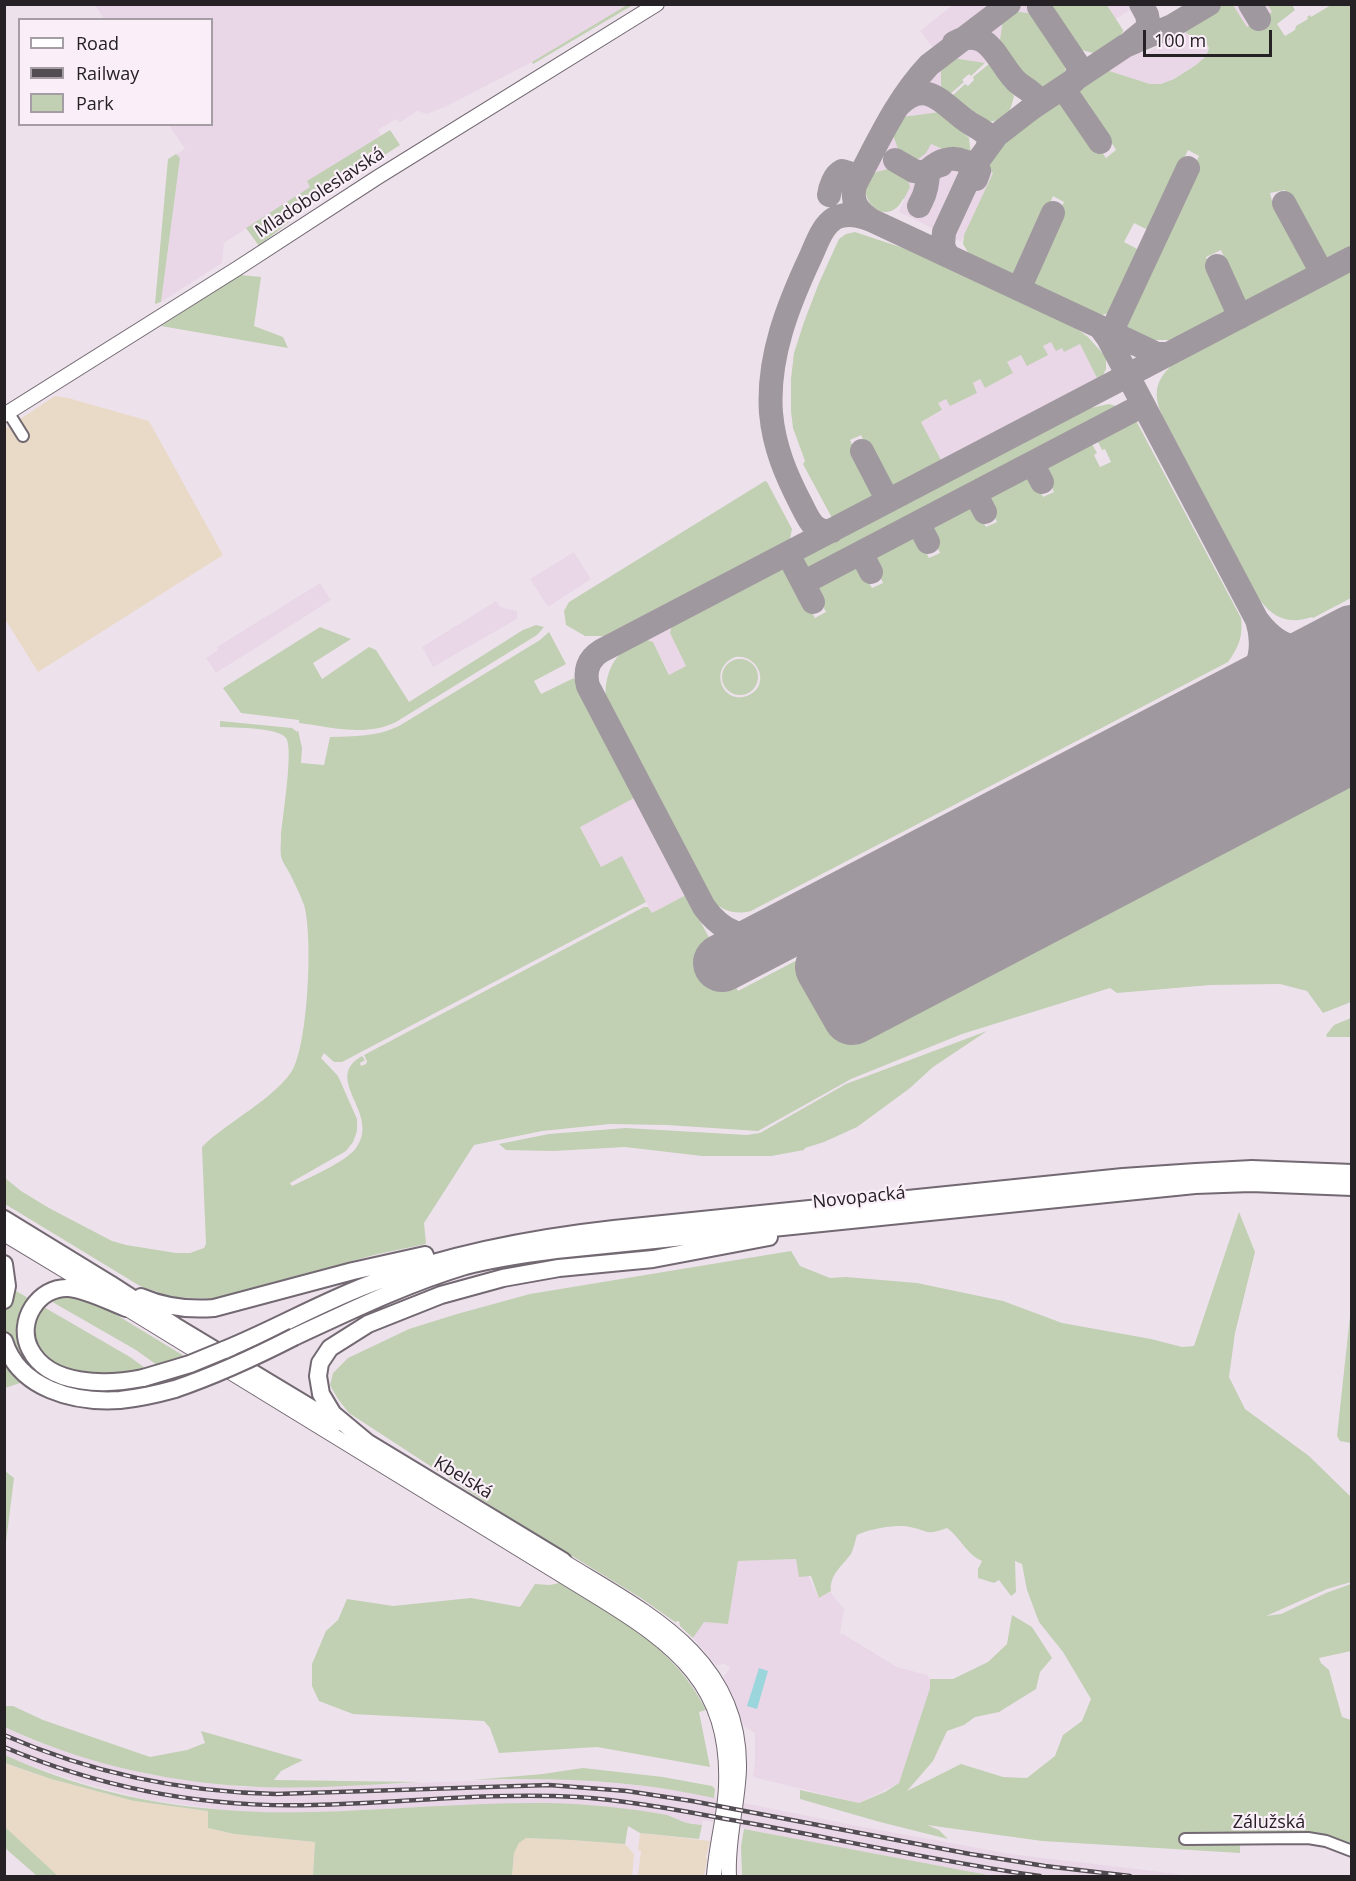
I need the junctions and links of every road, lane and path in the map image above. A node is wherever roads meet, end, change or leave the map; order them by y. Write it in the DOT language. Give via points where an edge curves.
graph roads {
  1 [pos="657,4"];
  2 [pos="6,413"];
  3 [pos="22,436"];
  4 [pos="1352,1173"];
  5 [pos="1352,1187"];
  6 [pos="876,1216"];
  7 [pos="4,1219"];
  8 [pos="4,1234"];
  9 [pos="532,1240"];
  10 [pos="5,1264"];
  11 [pos="110,1284"];
  12 [pos="4,1300"];
  13 [pos="126,1308"];
  14 [pos="4,1341"];
  15 [pos="369,1444"];
  16 [pos="563,1561"];
  17 [pos="1185,1839"];
  18 [pos="1352,1851"];
  19 [pos="714,1876"];
  20 [pos="729,1876"];
  1 -- 2 [label="main road, Mladoboleslavská"];
  2 -- 3 [label="street"];
  4 -- 9 [label="highway, Novopacká" via="1252,1169 1123,1177"];
  5 -- 6 [label="highway, Novopacká" via="1195,1185"];
  6 -- 14 [label="highway, Novopacká, bridge" via="611,1243 479,1263 378,1298 205,1379 121,1400 67,1396 36,1383 12,1358"];
  6 -- 15 [label="highway" via="664,1257 527,1273 451,1292 392,1313 334,1344 319,1369 319,1388 329,1408"];
  7 -- 11 [label="highway, Kbelská"];
  8 -- 13 [label="main road, Kbelská"];
  9 -- 11 [label="highway" via="471,1245 204,1309 166,1305"];
  9 -- 13 [label="highway, bridge" via="488,1248 377,1281 247,1341 143,1378 106,1383 81,1380 44,1365 29,1349 28,1318 37,1302 50,1292 78,1290"];
  10 -- 12 [label="highway"];
  11 -- 15 [label="highway, Kbelská"];
  13 -- 19 [label="main road, Kbelská" via="631,1618 670,1647 701,1684 723,1739 726,1788"];
  15 -- 16 [label="highway, Kbelská"];
  16 -- 20 [label="main road, Kbelská" via="678,1637 703,1663 721,1692 734,1724 739,1752"];
  17 -- 18 [label="street, Zálužská" via="1308,1838 1326,1840"];
}
